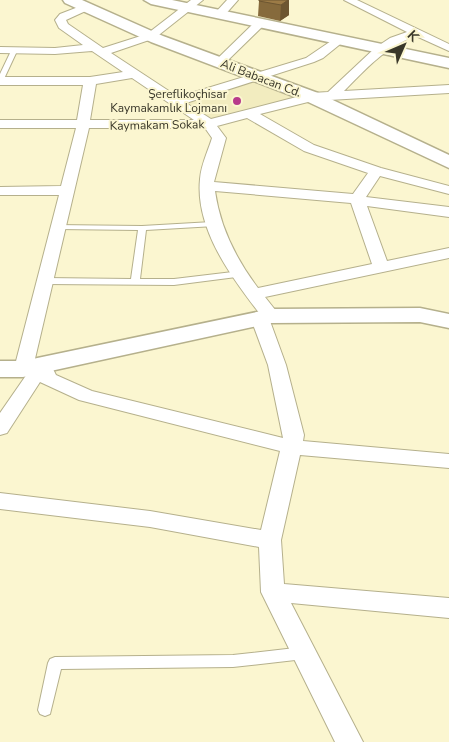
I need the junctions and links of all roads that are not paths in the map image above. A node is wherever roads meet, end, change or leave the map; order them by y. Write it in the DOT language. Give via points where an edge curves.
graph roads {
  1 [pos="70,0"];
  2 [pos="151,0"];
  3 [pos="233,0"];
  4 [pos="349,0"];
  5 [pos="194,4"];
  6 [pos="86,7"];
  7 [pos="219,15"];
  8 [pos="259,24"];
  9 [pos="414,33"];
  10 [pos="151,36"];
  11 [pos="338,41"];
  12 [pos="449,48"];
  13 [pos="0,50"];
  14 [pos="98,50"];
  15 [pos="379,50"];
  16 [pos="14,51"];
  17 [pos="220,62"];
  18 [pos="449,62"];
  19 [pos="133,74"];
  20 [pos="260,77"];
  21 [pos="0,81"];
  22 [pos="90,81"];
  23 [pos="449,89"];
  24 [pos="332,95"];
  25 [pos="312,97"];
  26 [pos="176,102"];
  27 [pos="250,114"];
  28 [pos="0,124"];
  29 [pos="209,124"];
  30 [pos="83,126"];
  31 [pos="449,162"];
  32 [pos="376,171"];
  33 [pos="207,186"];
  34 [pos="67,190"];
  35 [pos="449,190"];
  36 [pos="0,191"];
  37 [pos="357,198"];
  38 [pos="449,212"];
  39 [pos="212,224"];
  40 [pos="58,227"];
  41 [pos="142,228"];
  42 [pos="449,253"];
  43 [pos="381,266"];
  44 [pos="241,274"];
  45 [pos="45,281"];
  46 [pos="135,281"];
  47 [pos="253,294"];
  48 [pos="266,318"];
  49 [pos="449,321"];
  50 [pos="22,368"];
  51 [pos="0,428"];
  52 [pos="291,447"];
  53 [pos="449,461"];
  54 [pos="0,501"];
  55 [pos="270,540"];
  56 [pos="273,592"];
  57 [pos="449,608"];
  58 [pos="304,653"];
  59 [pos="45,710"];
  60 [pos="349,742"];
  1 -- 6 [label="street, Ali Babacan Cd."];
  2 -- 5 [label="street"];
  3 -- 7 [label="street"];
  4 -- 9 [label="street"];
  5 -- 7 [label="street"];
  5 -- 10 [label="street"];
  6 -- 10 [label="street, Ali Babacan Cd."];
  6 -- 14 [label="street" via="60,20 63,26"];
  7 -- 8 [label="street"];
  8 -- 11 [label="street"];
  8 -- 17 [label="street"];
  9 -- 12 [label="street"];
  9 -- 15 [label="street"];
  10 -- 14 [label="street"];
  10 -- 17 [label="street, Ali Babacan Cd."];
  11 -- 15 [label="street"];
  11 -- 20 [label="street" via="319,56"];
  13 -- 16 [label="street"];
  14 -- 16 [label="street"];
  14 -- 19 [label="street"];
  15 -- 18 [label="street"];
  15 -- 24 [label="street"];
  16 -- 21 [label="lane"];
  17 -- 20 [label="street, Ali Babacan Cd."];
  19 -- 22 [label="street"];
  19 -- 26 [label="street"];
  20 -- 25 [label="street, Ali Babacan Cd."];
  20 -- 26 [label="street"];
  21 -- 22 [label="street"];
  22 -- 30 [label="street"];
  23 -- 24 [label="street"];
  24 -- 25 [label="street, Kaymakam Sokak"];
  25 -- 27 [label="street, Kaymakam Sokak"];
  25 -- 31 [label="street, Ali Babacan Cd."];
  26 -- 29 [label="street"];
  27 -- 29 [label="street, Kaymakam Sokak"];
  27 -- 32 [label="street" via="309,148"];
  28 -- 30 [label="street, Kaymakam Sokak"];
  29 -- 30 [label="street, Kaymakam Sokak"];
  29 -- 33 [label="street" via="219,138"];
  30 -- 34 [label="street"];
  32 -- 35 [label="street"];
  32 -- 37 [label="street"];
  33 -- 37 [label="street"];
  33 -- 39 [label="street"];
  34 -- 36 [label="street"];
  34 -- 40 [label="street"];
  37 -- 38 [label="street" via="386,205"];
  37 -- 43 [label="street"];
  39 -- 41 [label="lane"];
  39 -- 44 [label="street"];
  40 -- 41 [label="lane"];
  40 -- 45 [label="street"];
  41 -- 46 [label="lane"];
  42 -- 43 [label="street"];
  43 -- 47 [label="street"];
  44 -- 46 [label="lane" via="193,281"];
  44 -- 47 [label="street"];
  45 -- 46 [label="lane"];
  45 -- 50 [label="street"];
  47 -- 48 [label="street"];
  48 -- 49 [label="street" via="420,315"];
  48 -- 50 [label="street"];
  48 -- 52 [label="street" via="294,435"];
  50 -- 51 [label="street"];
  50 -- 52 [label="street" via="86,396"];
  52 -- 53 [label="street"];
  52 -- 55 [label="street"];
  54 -- 55 [label="street" via="150,519"];
  55 -- 56 [label="street"];
  56 -- 57 [label="street"];
  56 -- 58 [label="street"];
  58 -- 59 [label="lane" via="233,662 55,663"];
  58 -- 60 [label="street"];
}
